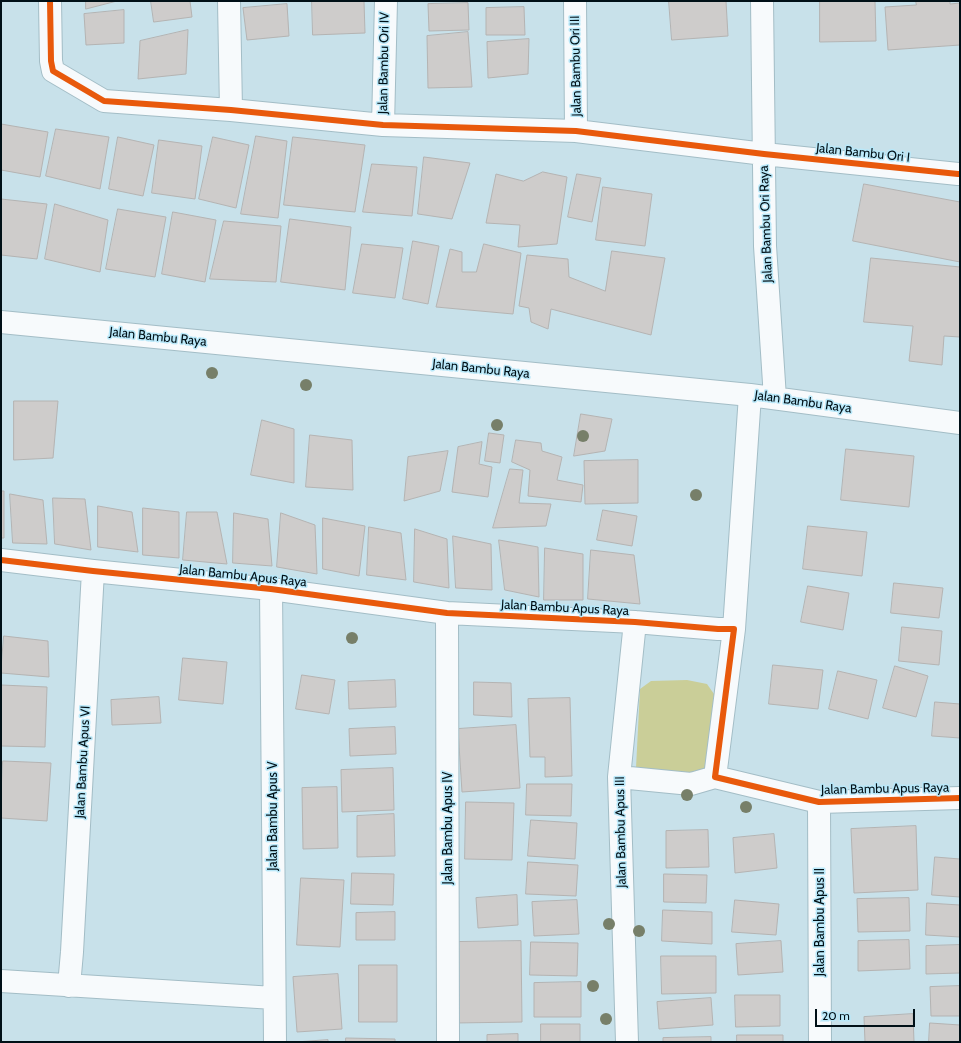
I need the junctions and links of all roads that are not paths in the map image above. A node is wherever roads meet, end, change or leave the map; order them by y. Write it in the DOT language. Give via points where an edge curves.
graph roads {
  1 [pos="50,1"];
  2 [pos="229,1"];
  3 [pos="386,1"];
  4 [pos="575,1"];
  5 [pos="762,1"];
  6 [pos="231,110"];
  7 [pos="383,125"];
  8 [pos="576,131"];
  9 [pos="764,154"];
  10 [pos="960,174"];
  11 [pos="1,322"];
  12 [pos="750,395"];
  13 [pos="775,398"];
  14 [pos="960,423"];
  15 [pos="1,560"];
  16 [pos="93,572"];
  17 [pos="271,589"];
  18 [pos="447,613"];
  19 [pos="635,622"];
  20 [pos="734,629"];
  21 [pos="619,777"];
  22 [pos="715,777"];
  23 [pos="960,798"];
  24 [pos="819,802"];
  25 [pos="1,981"];
  26 [pos="69,986"];
  27 [pos="274,998"];
  28 [pos="275,1042"];
  29 [pos="448,1042"];
  30 [pos="627,1042"];
  31 [pos="820,1042"];
  1 -- 6 [label="street, Jalan Bambu Ori I" via="51,61 54,71 104,101"];
  2 -- 6 [label="street"];
  3 -- 7 [label="street, Jalan Bambu Ori IV"];
  4 -- 8 [label="street, Jalan Bambu Ori III"];
  5 -- 9 [label="street, Jalan Bambu Ori Raya"];
  6 -- 7 [label="street, Jalan Bambu Ori I"];
  7 -- 8 [label="street, Jalan Bambu Ori I"];
  8 -- 9 [label="street, Jalan Bambu Ori I"];
  9 -- 10 [label="street, Jalan Bambu Ori I"];
  9 -- 13 [label="street, Jalan Bambu Ori Raya" via="766,253"];
  11 -- 12 [label="street, Jalan Bambu Raya"];
  12 -- 13 [label="street, Jalan Bambu Raya"];
  12 -- 20 [label="street"];
  13 -- 14 [label="street, Jalan Bambu Raya"];
  15 -- 16 [label="street, Jalan Bambu Apus Raya"];
  16 -- 17 [label="street, Jalan Bambu Apus Raya"];
  16 -- 26 [label="street, Jalan Bambu Apus VI"];
  17 -- 18 [label="street, Jalan Bambu Apus Raya"];
  17 -- 27 [label="street, Jalan Bambu Apus V"];
  18 -- 19 [label="street, Jalan Bambu Apus Raya"];
  18 -- 29 [label="street, Jalan Bambu Apus IV"];
  19 -- 20 [label="street, Jalan Bambu Apus Raya"];
  19 -- 21 [label="street, Jalan Bambu Apus III"];
  20 -- 22 [label="street"];
  21 -- 22 [label="street" via="691,784"];
  21 -- 30 [label="street, Jalan Bambu Apus III"];
  22 -- 24 [label="street, Jalan Bambu Apus Raya"];
  23 -- 24 [label="street, Jalan Bambu Apus Raya"];
  24 -- 31 [label="street, Jalan Bambu Apus II"];
  25 -- 26 [label="street"];
  26 -- 27 [label="street"];
  27 -- 28 [label="street, Jalan Bambu Apus V"];
}
